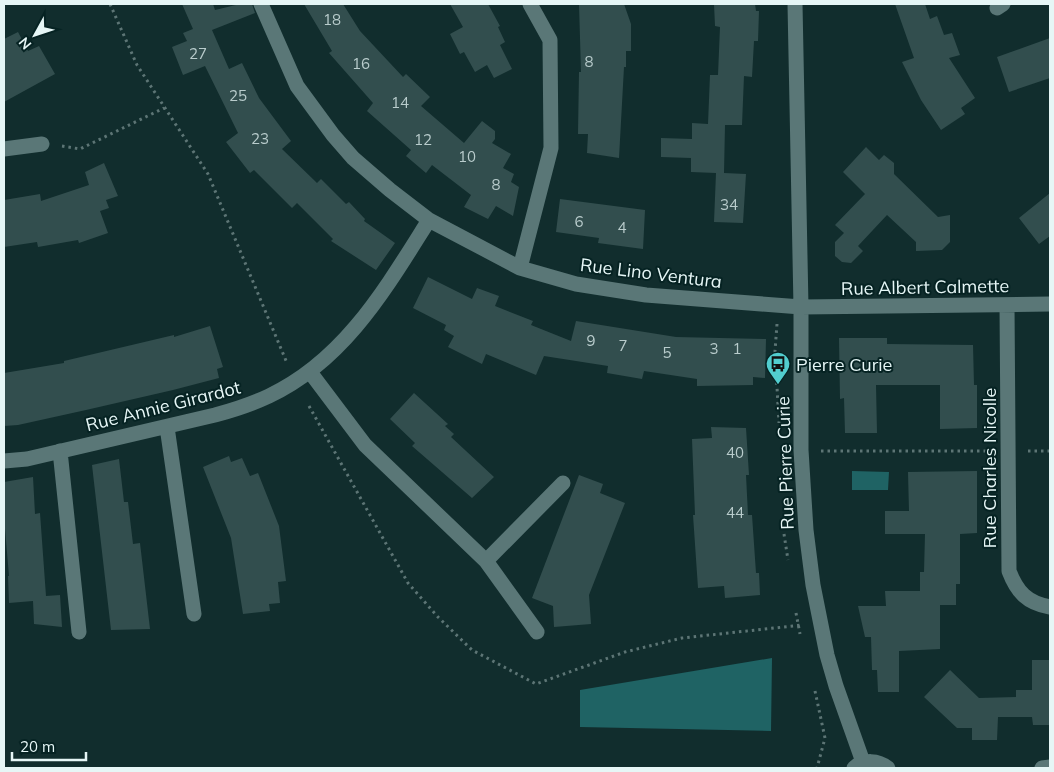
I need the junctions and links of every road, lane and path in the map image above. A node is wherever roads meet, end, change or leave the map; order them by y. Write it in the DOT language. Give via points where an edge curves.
graph roads {
  1 [pos="110,4"];
  2 [pos="261,4"];
  3 [pos="530,4"];
  4 [pos="795,4"];
  5 [pos="164,108"];
  6 [pos="42,144"];
  7 [pos="4,149"];
  8 [pos="429,220"];
  9 [pos="520,268"];
  10 [pos="1050,304"];
  11 [pos="1007,305"];
  12 [pos="801,307"];
  13 [pos="310,372"];
  14 [pos="295,381"];
  15 [pos="167,428"];
  16 [pos="801,450"];
  17 [pos="60,451"];
  18 [pos="1008,451"];
  19 [pos="1050,451"];
  20 [pos="4,461"];
  21 [pos="563,483"];
  22 [pos="486,560"];
  23 [pos="1050,607"];
  24 [pos="194,614"];
  25 [pos="820,623"];
  26 [pos="79,632"];
  27 [pos="537,632"];
  28 [pos="858,765"];
  29 [pos="1050,767"];
  30 [pos="888,768"];
  31 [pos="1042,768"];
  1 -- 5 [label="path" via="137,65"];
  2 -- 8 [label="street, Rue Lino Ventura" via="298,86 333,135 382,184"];
  3 -- 9 [label="street" via="550,40 551,148"];
  4 -- 12 [label="street, Rue Pierre Curie"];
  5 -- 6 [label="path" via="80,149"];
  5 -- 14 [label="path" via="208,174"];
  6 -- 7 [label="street"];
  8 -- 9 [label="street, Rue Lino Ventura"];
  8 -- 13 [label="street, Rue Annie Girardot" via="368,313 346,339"];
  9 -- 12 [label="street, Rue Lino Ventura" via="576,284 646,295"];
  10 -- 11 [label="street, Rue Albert Calmette"];
  11 -- 12 [label="street, Rue Albert Calmette"];
  11 -- 18 [label="street, Rue Charles Nicolle"];
  12 -- 16 [label="street, Rue Pierre Curie"];
  13 -- 14 [label="street, Rue Annie Girardot"];
  13 -- 22 [label="street" via="365,445"];
  14 -- 15 [label="street, Rue Annie Girardot" via="245,406"];
  14 -- 25 [label="path" via="408,583 472,650 536,684 625,652 682,638"];
  15 -- 17 [label="street, Rue Annie Girardot"];
  15 -- 24 [label="street"];
  16 -- 18 [label="path"];
  16 -- 25 [label="street, Rue Pierre Curie" via="806,530"];
  17 -- 20 [label="street, Rue Annie Girardot"];
  17 -- 26 [label="street"];
  18 -- 19 [label="path"];
  18 -- 23 [label="street, Rue Charles Nicolle" via="1009,571 1014,586 1025,597"];
  21 -- 22 [label="street"];
  22 -- 27 [label="street"];
  25 -- 28 [label="street, Rue Pierre Curie"];
  28 -- 30 [label="street" via="877,762"];
  29 -- 31 [label="street"];
}
